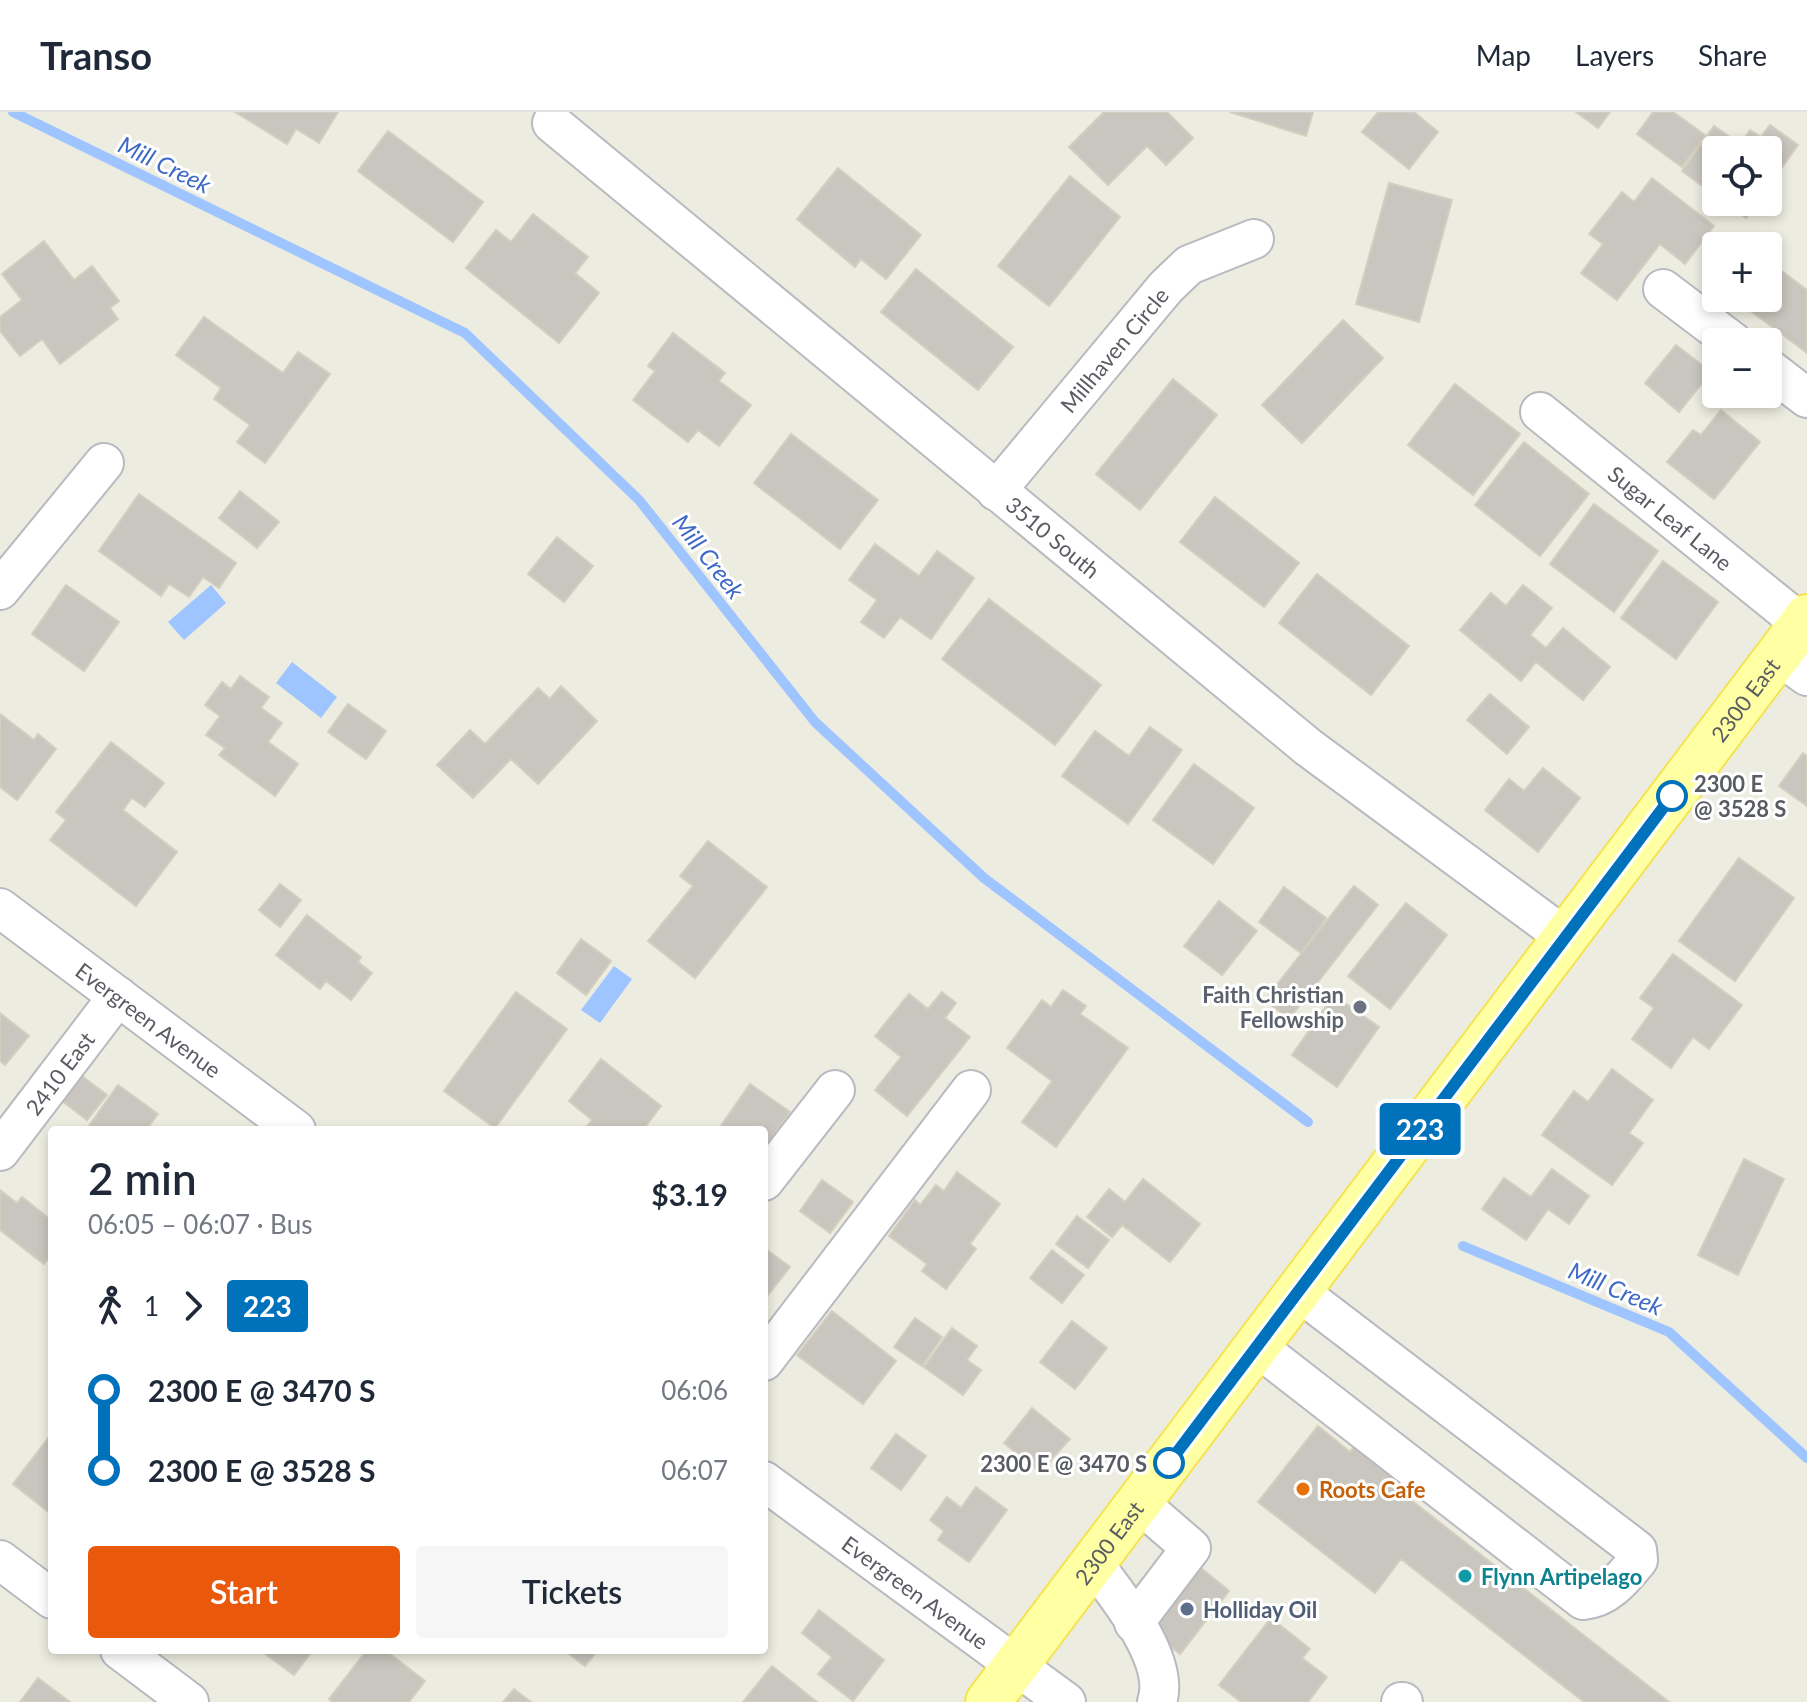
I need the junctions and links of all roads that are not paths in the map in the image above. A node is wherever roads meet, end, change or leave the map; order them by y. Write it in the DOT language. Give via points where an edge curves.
graph roads {
  1 [pos="552,123"];
  2 [pos="1254,239"];
  3 [pos="1663,289"];
  4 [pos="1715,328"];
  5 [pos="1782,379"];
  6 [pos="1807,398"];
  7 [pos="1540,412"];
  8 [pos="104,463"];
  9 [pos="996,491"];
  10 [pos="0,590"];
  11 [pos="1799,643"];
  12 [pos="0,908"];
  13 [pos="1565,937"];
  14 [pos="118,996"];
  15 [pos="835,1090"];
  16 [pos="971,1090"];
  17 [pos="291,1126"];
  18 [pos="0,1151"];
  19 [pos="768,1176"];
  20 [pos="1298,1291"];
  21 [pos="1256,1346"];
  22 [pos="768,1356"];
  23 [pos="768,1484"];
  24 [pos="1139,1503"];
  25 [pos="0,1560"];
  26 [pos="1093,1563"];
  27 [pos="48,1596"];
  28 [pos="1134,1623"];
  29 [pos="125,1654"];
  30 [pos="1016,1665"];
  31 [pos="189,1702"];
  32 [pos="988,1702"];
  33 [pos="1066,1702"];
  34 [pos="1157,1702"];
  1 -- 9 [label="street, 3510 South"];
  2 -- 9 [label="street, Millhaven Circle" via="1189,265 1166,287"];
  3 -- 4 [label="street"];
  5 -- 6 [label="street"];
  7 -- 11 [label="street, Sugar Leaf Lane"];
  8 -- 10 [label="street"];
  9 -- 13 [label="street, 3510 South" via="1308,747"];
  11 -- 13 [label="main road, 2300 East"];
  12 -- 14 [label="street, Evergreen Avenue"];
  13 -- 20 [label="main road, 2300 East"];
  14 -- 17 [label="street, Evergreen Avenue"];
  14 -- 18 [label="street, 2410 East"];
  15 -- 19 [label="street"];
  16 -- 22 [label="street"];
  20 -- 21 [label="main road, 2300 East"];
  20 -- 21 [label="street" via="1637,1550 1638,1560 1596,1599 1583,1600"];
  21 -- 24 [label="main road, 2300 East"];
  23 -- 30 [label="street, Evergreen Avenue"];
  24 -- 26 [label="main road, 2300 East"];
  24 -- 28 [label="street" via="1191,1548"];
  25 -- 27 [label="street"];
  26 -- 28 [label="street"];
  26 -- 30 [label="main road, 2300 East"];
  28 -- 34 [label="street" via="1155,1664"];
  29 -- 31 [label="street"];
  30 -- 32 [label="main road, 2300 East"];
  30 -- 33 [label="street, Evergreen Avenue"];
}
